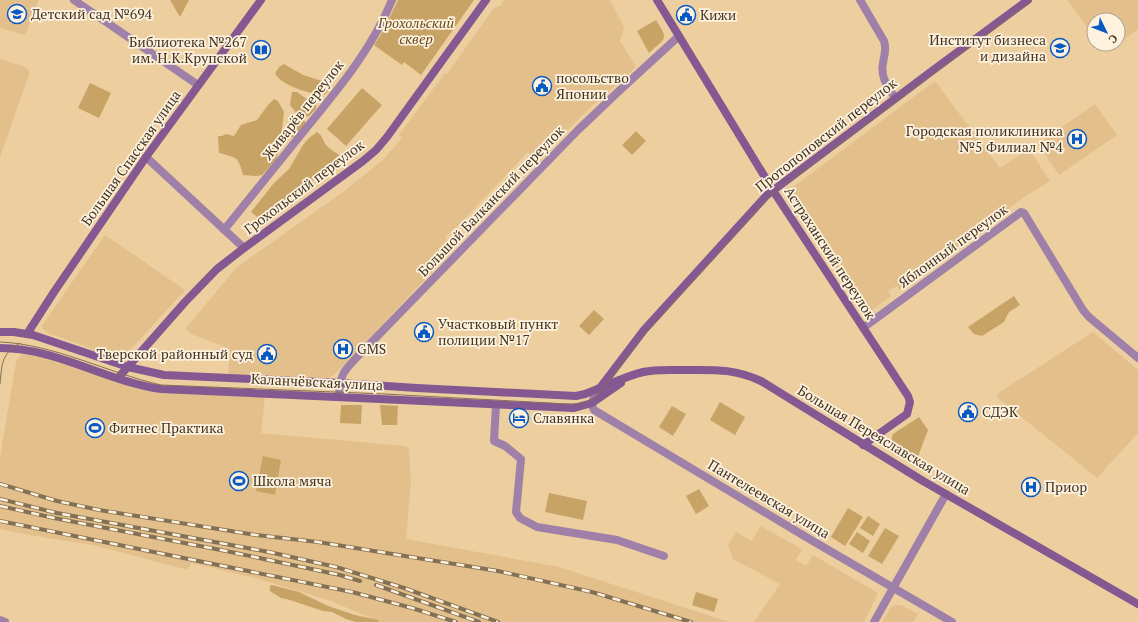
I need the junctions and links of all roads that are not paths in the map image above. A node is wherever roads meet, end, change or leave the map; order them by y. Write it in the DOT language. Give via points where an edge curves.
graph roads {
  1 [pos="74,0"];
  2 [pos="260,0"];
  3 [pos="392,0"];
  4 [pos="486,0"];
  5 [pos="657,0"];
  6 [pos="860,0"];
  7 [pos="1028,0"];
  8 [pos="679,36"];
  9 [pos="198,85"];
  10 [pos="895,98"];
  11 [pos="146,158"];
  12 [pos="773,190"];
  13 [pos="224,230"];
  14 [pos="244,248"];
  15 [pos="863,328"];
  16 [pos="0,332"];
  17 [pos="27,334"];
  18 [pos="0,348"];
  19 [pos="1138,358"];
  20 [pos="128,367"];
  21 [pos="630,376"];
  22 [pos="118,378"];
  23 [pos="340,383"];
  24 [pos="600,388"];
  25 [pos="339,396"];
  26 [pos="592,403"];
  27 [pos="496,405"];
  28 [pos="863,445"];
  29 [pos="946,494"];
  30 [pos="664,556"];
  31 [pos="893,587"];
  32 [pos="1138,604"];
  33 [pos="0,620"];
  34 [pos="5,622"];
  35 [pos="874,622"];
  36 [pos="952,622"];
  1 -- 9 [label="street"];
  2 -- 9 [label="street, Большая Спасская улица"];
  3 -- 13 [label="street, Живарёв переулок" via="374,37 340,86"];
  4 -- 14 [label="street, Грохольский переулок" via="376,150"];
  5 -- 8 [label="street, Астраханский переулок"];
  6 -- 10 [label="street" via="884,42 886,48 882,71 887,86"];
  7 -- 10 [label="street, Протопоповский переулок"];
  8 -- 12 [label="street, Астраханский переулок"];
  8 -- 23 [label="street, Большой Балканский переулок" via="583,125 498,212 345,370"];
  9 -- 11 [label="street, Большая Спасская улица"];
  10 -- 12 [label="street, Протопоповский переулок"];
  11 -- 13 [label="street"];
  11 -- 17 [label="street, Большая Спасская улица"];
  12 -- 15 [label="street, Астраханский переулок"];
  12 -- 24 [label="street, Протопоповский переулок" via="644,330"];
  13 -- 14 [label="street"];
  14 -- 20 [label="street, Грохольский переулок" via="217,269"];
  15 -- 19 [label="street, Яблонный переулок" via="1024,212 1083,310"];
  15 -- 28 [label="street, Астраханский переулок" via="910,402 907,414 903,418"];
  16 -- 17 [label="street, Каланчёвская улица"];
  17 -- 20 [label="street, Каланчёвская улица"];
  18 -- 22 [label="street, Каланчёвская улица" via="50,355"];
  20 -- 22 [label="street, Грохольский переулок"];
  20 -- 23 [label="street, Каланчёвская улица" via="164,375"];
  21 -- 24 [label="street, Большая Переяславская улица"];
  21 -- 26 [label="street, Каланчёвская улица"];
  21 -- 28 [label="street, Большая Переяславская улица" via="655,370 724,370 746,374"];
  22 -- 25 [label="street, Каланчёвская улица" via="161,389"];
  23 -- 24 [label="street, Каланчёвская улица" via="576,396"];
  23 -- 25 [label="street, Большой Балканский переулок"];
  24 -- 26 [label="street"];
  25 -- 27 [label="street, Каланчёвская улица"];
  26 -- 27 [label="street, Каланчёвская улица" via="574,408"];
  26 -- 31 [label="street, Пантелеевская улица" via="594,410"];
  27 -- 30 [label="street" via="494,441 521,459 516,512 520,518 537,527 617,540"];
  28 -- 29 [label="street, Большая Переяславская улица"];
  29 -- 31 [label="street"];
  29 -- 32 [label="street, Большая Переяславская улица"];
  31 -- 35 [label="street"];
  31 -- 36 [label="street, Пантелеевская улица"];
  33 -- 34 [label="street"];
}
